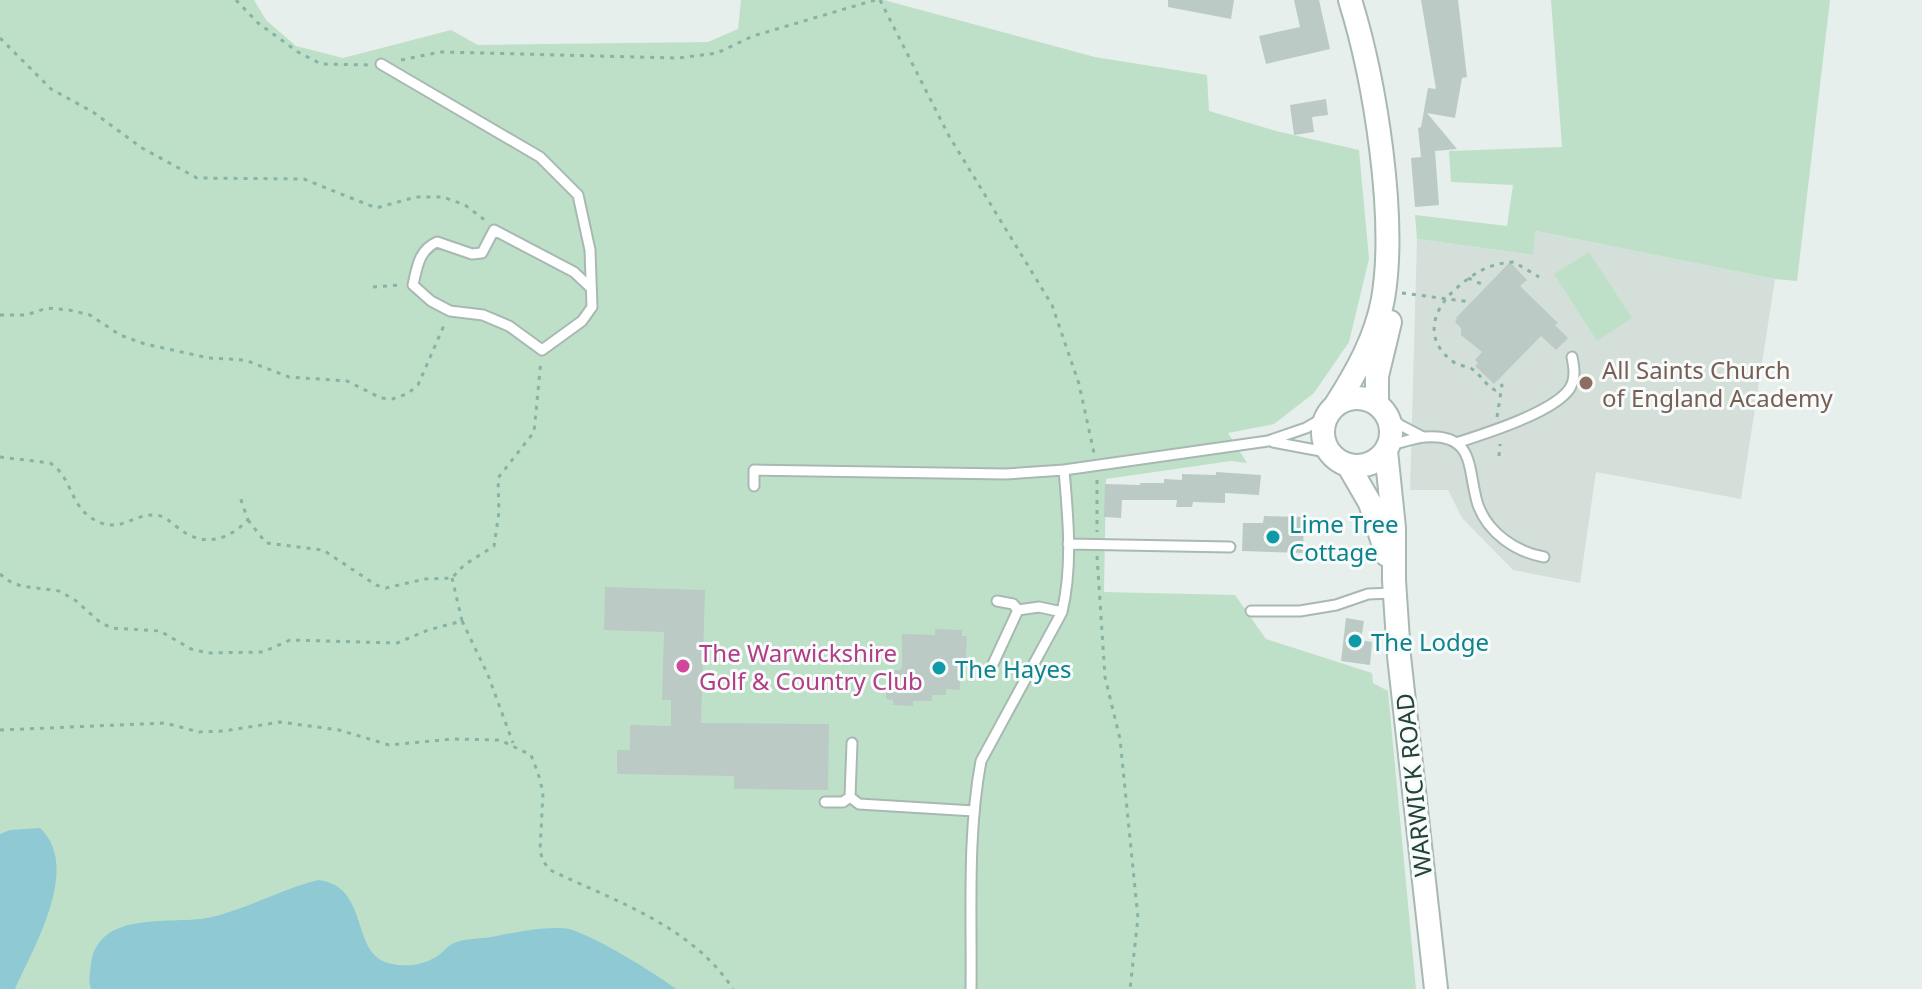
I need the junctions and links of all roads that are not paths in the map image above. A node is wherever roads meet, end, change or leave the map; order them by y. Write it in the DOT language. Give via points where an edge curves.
graph roads {
  1 [pos="1350,0"];
  2 [pos="381,64"];
  3 [pos="1386,266"];
  4 [pos="591,288"];
  5 [pos="1572,357"];
  6 [pos="1382,409"];
  7 [pos="1331,411"];
  8 [pos="1423,437"];
  9 [pos="1268,441"];
  10 [pos="1456,443"];
  11 [pos="1387,448"];
  12 [pos="1342,461"];
  13 [pos="1064,470"];
  14 [pos="754,486"];
  15 [pos="1068,544"];
  16 [pos="1230,547"];
  17 [pos="1544,557"];
  18 [pos="1394,586"];
  19 [pos="997,601"];
  20 [pos="1018,610"];
  21 [pos="1251,611"];
  22 [pos="1062,612"];
  23 [pos="993,664"];
  24 [pos="852,743"];
  25 [pos="850,797"];
  26 [pos="825,802"];
  27 [pos="974,811"];
  28 [pos="971,989"];
  29 [pos="1436,989"];
  1 -- 3 [label="street" via="1369,77 1383,171"];
  2 -- 4 [label="lane" via="540,157 578,195 590,250"];
  3 -- 6 [label="street" via="1391,291 1388,332 1377,376"];
  3 -- 7 [label="street" via="1371,339"];
  4 -- 4 [label="lane" via="592,307 582,321 542,350 509,326 483,315 450,311 413,285 427,247 437,242 482,253 494,230 574,272"];
  5 -- 10 [label="lane" via="1574,378 1558,400 1499,430"];
  6 -- 7 [label="street" via="1356,398"];
  6 -- 8 [label="lane"];
  6 -- 11 [label="street" via="1392,430"];
  7 -- 9 [label="lane" via="1306,428"];
  7 -- 12 [label="street" via="1324,440"];
  8 -- 10 [label="lane"];
  8 -- 11 [label="lane"];
  9 -- 12 [label="lane" via="1321,451"];
  9 -- 13 [label="lane"];
  10 -- 17 [label="lane" via="1468,458 1479,508 1491,527 1509,543"];
  11 -- 12 [label="street" via="1368,464"];
  11 -- 18 [label="street, WARWICK ROAD"];
  12 -- 18 [label="street, WARWICK ROAD" via="1370,503"];
  13 -- 14 [label="lane" via="754,470"];
  13 -- 15 [label="lane"];
  15 -- 16 [label="lane"];
  15 -- 22 [label="lane"];
  18 -- 21 [label="lane" via="1336,605"];
  18 -- 29 [label="street, WARWICK ROAD"];
  19 -- 20 [label="lane"];
  20 -- 22 [label="lane"];
  20 -- 23 [label="lane"];
  22 -- 27 [label="lane" via="981,761"];
  24 -- 25 [label="lane"];
  25 -- 26 [label="lane"];
  25 -- 27 [label="lane" via="859,804"];
  27 -- 28 [label="lane"];
}
